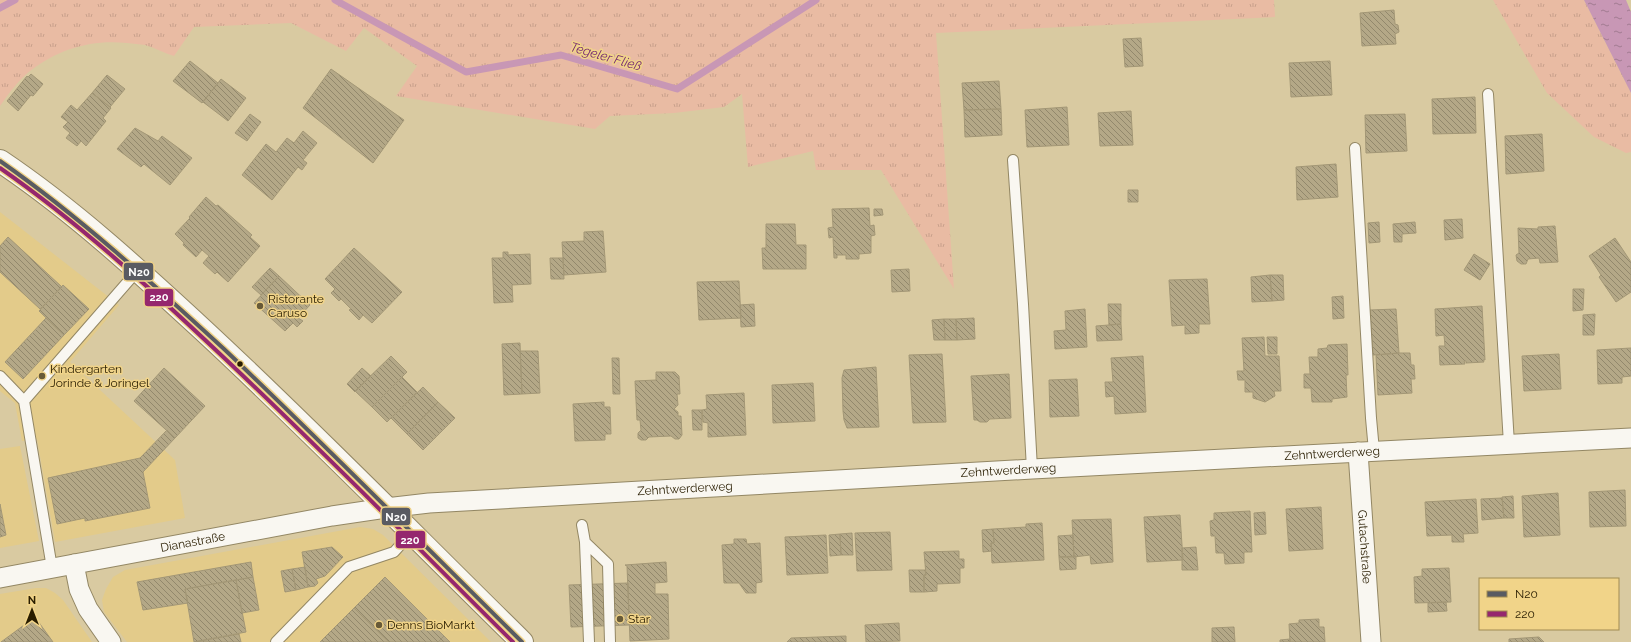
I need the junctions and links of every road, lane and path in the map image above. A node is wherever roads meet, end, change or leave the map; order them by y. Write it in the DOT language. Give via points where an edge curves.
graph roads {
  1 [pos="1488,94"];
  2 [pos="1355,148"];
  3 [pos="1013,160"];
  4 [pos="0,161"];
  5 [pos="138,270"];
  6 [pos="0,376"];
  7 [pos="24,401"];
  8 [pos="1631,438"];
  9 [pos="1509,444"];
  10 [pos="1366,451"];
  11 [pos="1032,469"];
  12 [pos="386,508"];
  13 [pos="582,525"];
  14 [pos="412,532"];
  15 [pos="585,542"];
  16 [pos="74,564"];
  17 [pos="52,568"];
  18 [pos="0,578"];
  19 [pos="111,642"];
  20 [pos="276,642"];
  21 [pos="522,642"];
  22 [pos="589,642"];
  23 [pos="610,642"];
  24 [pos="1372,642"];
  1 -- 9 [label="lane"];
  2 -- 10 [label="lane" via="1370,410"];
  3 -- 11 [label="lane" via="1024,304"];
  4 -- 5 [label="main road" via="48,195"];
  5 -- 7 [label="lane"];
  5 -- 12 [label="main road" via="240,364"];
  6 -- 7 [label="lane"];
  7 -- 17 [label="lane"];
  8 -- 9 [label="street, Zehntwerderweg"];
  9 -- 10 [label="street, Zehntwerderweg"];
  10 -- 11 [label="street, Zehntwerderweg"];
  10 -- 24 [label="street, Gutachstraße"];
  11 -- 12 [label="street, Zehntwerderweg" via="429,503"];
  12 -- 14 [label="main road"];
  12 -- 16 [label="street, Dianastraße"];
  13 -- 15 [label="lane"];
  14 -- 20 [label="lane" via="394,552 349,567"];
  14 -- 21 [label="main road"];
  15 -- 22 [label="lane"];
  15 -- 23 [label="lane" via="608,564"];
  16 -- 17 [label="street, Dianastraße"];
  16 -- 19 [label="street" via="79,589 88,609"];
  17 -- 18 [label="street, Dianastraße"];
}
